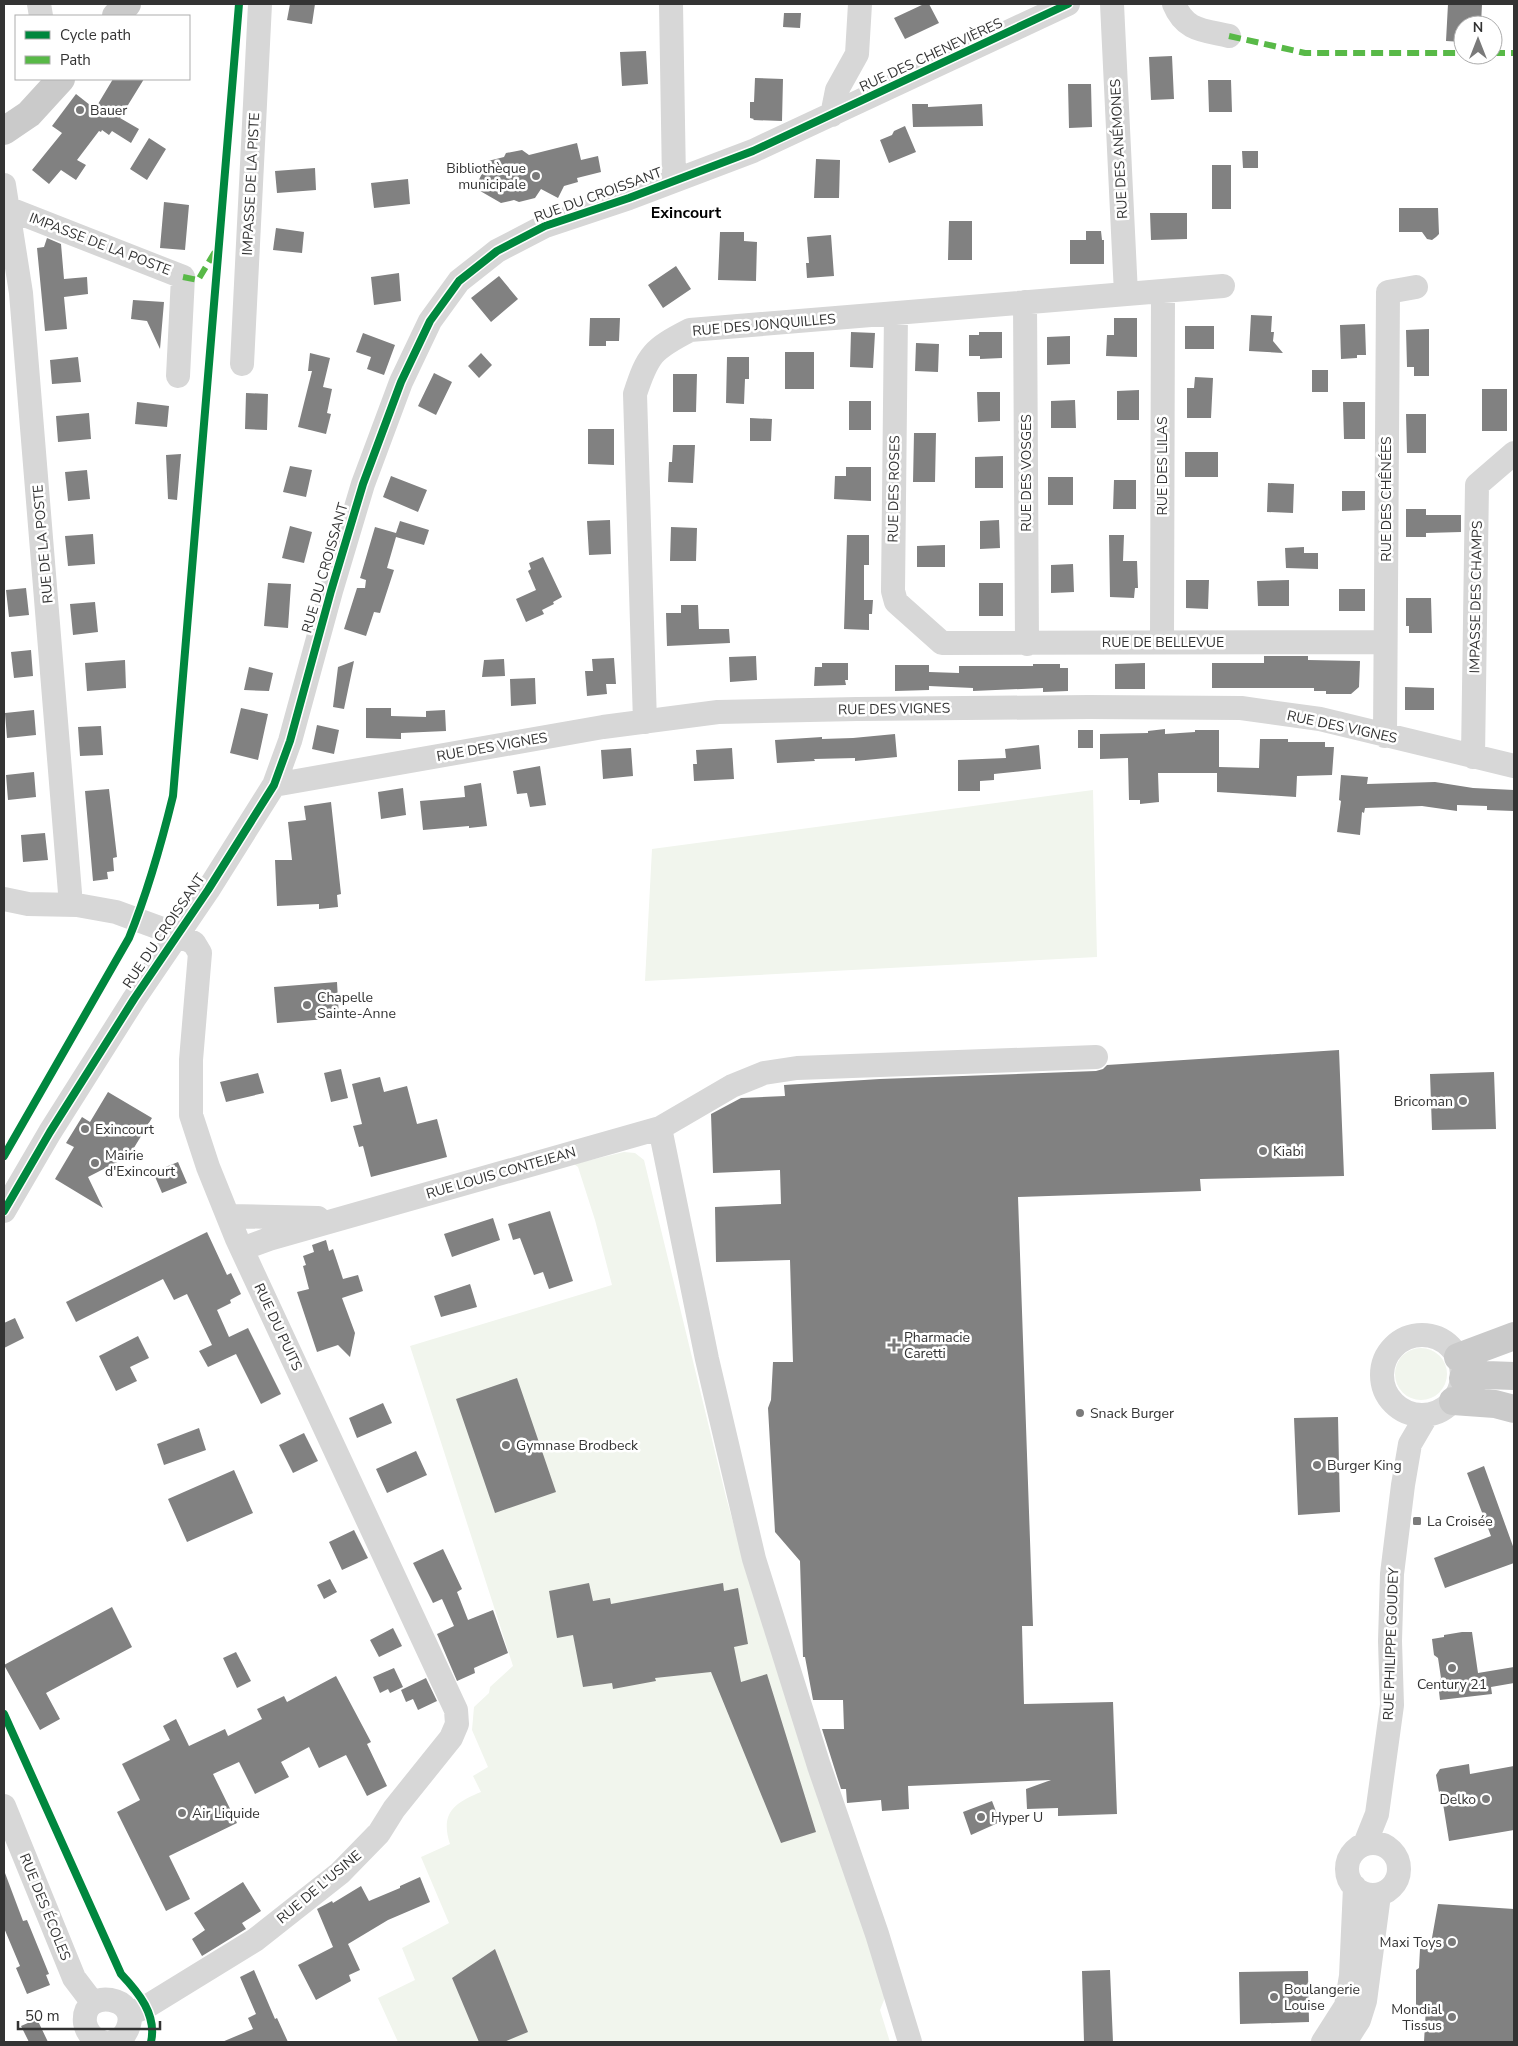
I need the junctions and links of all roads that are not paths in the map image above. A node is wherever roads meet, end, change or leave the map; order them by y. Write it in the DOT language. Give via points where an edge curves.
graph roads {
  1 [pos="127,4"];
  2 [pos="260,4"];
  3 [pos="671,4"];
  4 [pos="860,4"];
  5 [pos="1068,4"];
  6 [pos="1112,4"];
  7 [pos="1174,4"];
  8 [pos="117,15"];
  9 [pos="1229,36"];
  10 [pos="57,81"];
  11 [pos="832,115"];
  12 [pos="4,130"];
  13 [pos="674,180"];
  14 [pos="6,197"];
  15 [pos="1223,286"];
  16 [pos="1416,287"];
  17 [pos="1162,291"];
  18 [pos="1126,294"];
  19 [pos="1025,302"];
  20 [pos="896,313"];
  21 [pos="242,364"];
  22 [pos="178,376"];
  23 [pos="1514,453"];
  24 [pos="1162,642"];
  25 [pos="1384,642"];
  26 [pos="942,643"];
  27 [pos="1027,644"];
  28 [pos="645,722"];
  29 [pos="1385,736"];
  30 [pos="1473,758"];
  31 [pos="1514,766"];
  32 [pos="274,785"];
  33 [pos="4,899"];
  34 [pos="70,905"];
  35 [pos="176,934"];
  36 [pos="1096,1057"];
  37 [pos="660,1128"];
  38 [pos="4,1211"];
  39 [pos="228,1216"];
  40 [pos="342,1218"];
  41 [pos="242,1249"];
  42 [pos="1514,1336"];
  43 [pos="1514,1376"];
  44 [pos="1458,1378"];
  45 [pos="1400,1408"];
  46 [pos="1514,1409"];
  47 [pos="1427,1415"];
  48 [pos="1410,1444"];
  49 [pos="456,1710"];
  50 [pos="4,1806"];
  51 [pos="1375,1845"];
  52 [pos="1355,1888"];
  53 [pos="1379,1895"];
  54 [pos="94,2003"];
  55 [pos="129,2014"];
  56 [pos="102,2042"];
  57 [pos="112,2042"];
  58 [pos="910,2042"];
  59 [pos="1323,2042"];
  60 [pos="1344,2042"];
  1 -- 8 [label="main road"];
  2 -- 21 [label="street, IMPASSE DE LA PISTE"];
  3 -- 13 [label="street"];
  4 -- 11 [label="street" via="857,54 837,90"];
  5 -- 11 [label="street, RUE DES CHENEVIÈRES"];
  6 -- 18 [label="street, RUE DES ANÉMONES"];
  7 -- 9 [label="street" via="1179,16 1191,27"];
  10 -- 12 [label="main road" via="29,114"];
  11 -- 13 [label="street, RUE DU CROISSANT" via="752,151"];
  13 -- 32 [label="street, RUE DU CROISSANT" via="545,226 497,251 459,281 430,321 401,382 363,484 290,741"];
  14 -- 22 [label="street, IMPASSE DE LA POSTE" via="183,277"];
  14 -- 34 [label="street, RUE DE LA POSTE" via="22,303"];
  15 -- 17 [label="street, RUE DES JONQUILLES"];
  16 -- 25 [label="street, RUE DES CHÊNÉES" via="1388,292"];
  17 -- 18 [label="street, RUE DES JONQUILLES"];
  17 -- 24 [label="street, RUE DES LILAS"];
  18 -- 19 [label="street, RUE DES JONQUILLES"];
  19 -- 20 [label="street, RUE DES JONQUILLES"];
  19 -- 27 [label="street, RUE DES VOSGES"];
  20 -- 26 [label="street, RUE DES ROSES" via="893,591 896,602"];
  20 -- 28 [label="street, RUE DES JONQUILLES" via="690,330 669,340 651,355 635,394"];
  23 -- 30 [label="street, IMPASSE DES CHAMPS" via="1477,485"];
  24 -- 25 [label="street, RUE DE BELLEVUE"];
  24 -- 27 [label="street, RUE DE BELLEVUE"];
  25 -- 29 [label="street, RUE DES CHÊNÉES"];
  26 -- 27 [label="street, RUE DE BELLEVUE"];
  28 -- 29 [label="street, RUE DES VIGNES" via="718,712 1242,708 1320,719"];
  28 -- 32 [label="street, RUE DES VIGNES"];
  29 -- 30 [label="street, RUE DES VIGNES"];
  30 -- 31 [label="street, RUE DES VIGNES"];
  32 -- 35 [label="street, RUE DU CROISSANT" via="208,890"];
  33 -- 34 [label="street, RUE DU PUITS" via="28,904"];
  34 -- 35 [label="street, RUE DU PUITS" via="116,912"];
  35 -- 38 [label="street, RUE DU CROISSANT" via="50,1132"];
  35 -- 39 [label="street, RUE DU PUITS" via="194,943 200,953 191,1115"];
  36 -- 37 [label="street, RUE LOUIS CONTEJEAN" via="797,1068 772,1072 732,1086"];
  37 -- 40 [label="street, RUE LOUIS CONTEJEAN"];
  37 -- 58 [label="street" via="707,1359 754,1559"];
  39 -- 40 [label="street, RUE LOUIS CONTEJEAN"];
  39 -- 41 [label="street, RUE DU PUITS"];
  40 -- 41 [label="street, RUE LOUIS CONTEJEAN"];
  41 -- 49 [label="street, RUE DU PUITS"];
  42 -- 44 [label="main road"];
  43 -- 44 [label="main road" via="1486,1374"];
  44 -- 45 [label="street" via="1452,1347 1442,1340 1431,1335 1413,1335 1401,1340 1384,1361 1382,1374 1390,1399"];
  44 -- 46 [label="main road" via="1495,1404"];
  44 -- 47 [label="street" via="1437,1412"];
  45 -- 47 [label="street" via="1417,1415"];
  45 -- 48 [label="street, RUE PHILIPPE GOUDEY"];
  47 -- 48 [label="street, RUE PHILIPPE GOUDEY"];
  48 -- 51 [label="street, RUE PHILIPPE GOUDEY" via="1392,1574 1392,1705"];
  49 -- 55 [label="street, RUE DE L'USINE" via="457,1724 451,1738 394,1809 379,1833 340,1873 255,1940 146,2007"];
  50 -- 54 [label="street, RUE DES ÉCOLES" via="74,1978"];
  51 -- 52 [label="street" via="1354,1851 1347,1863"];
  51 -- 53 [label="street" via="1392,1851 1397,1858 1399,1876 1389,1890"];
  52 -- 53 [label="street" via="1363,1893"];
  52 -- 59 [label="street" via="1351,1976 1346,2006"];
  53 -- 60 [label="street" via="1365,2001"];
  54 -- 55 [label="street" via="107,1998 114,2000"];
  54 -- 56 [label="street" via="88,2009 86,2026 89,2034"];
  55 -- 57 [label="street" via="126,2034"];
}
